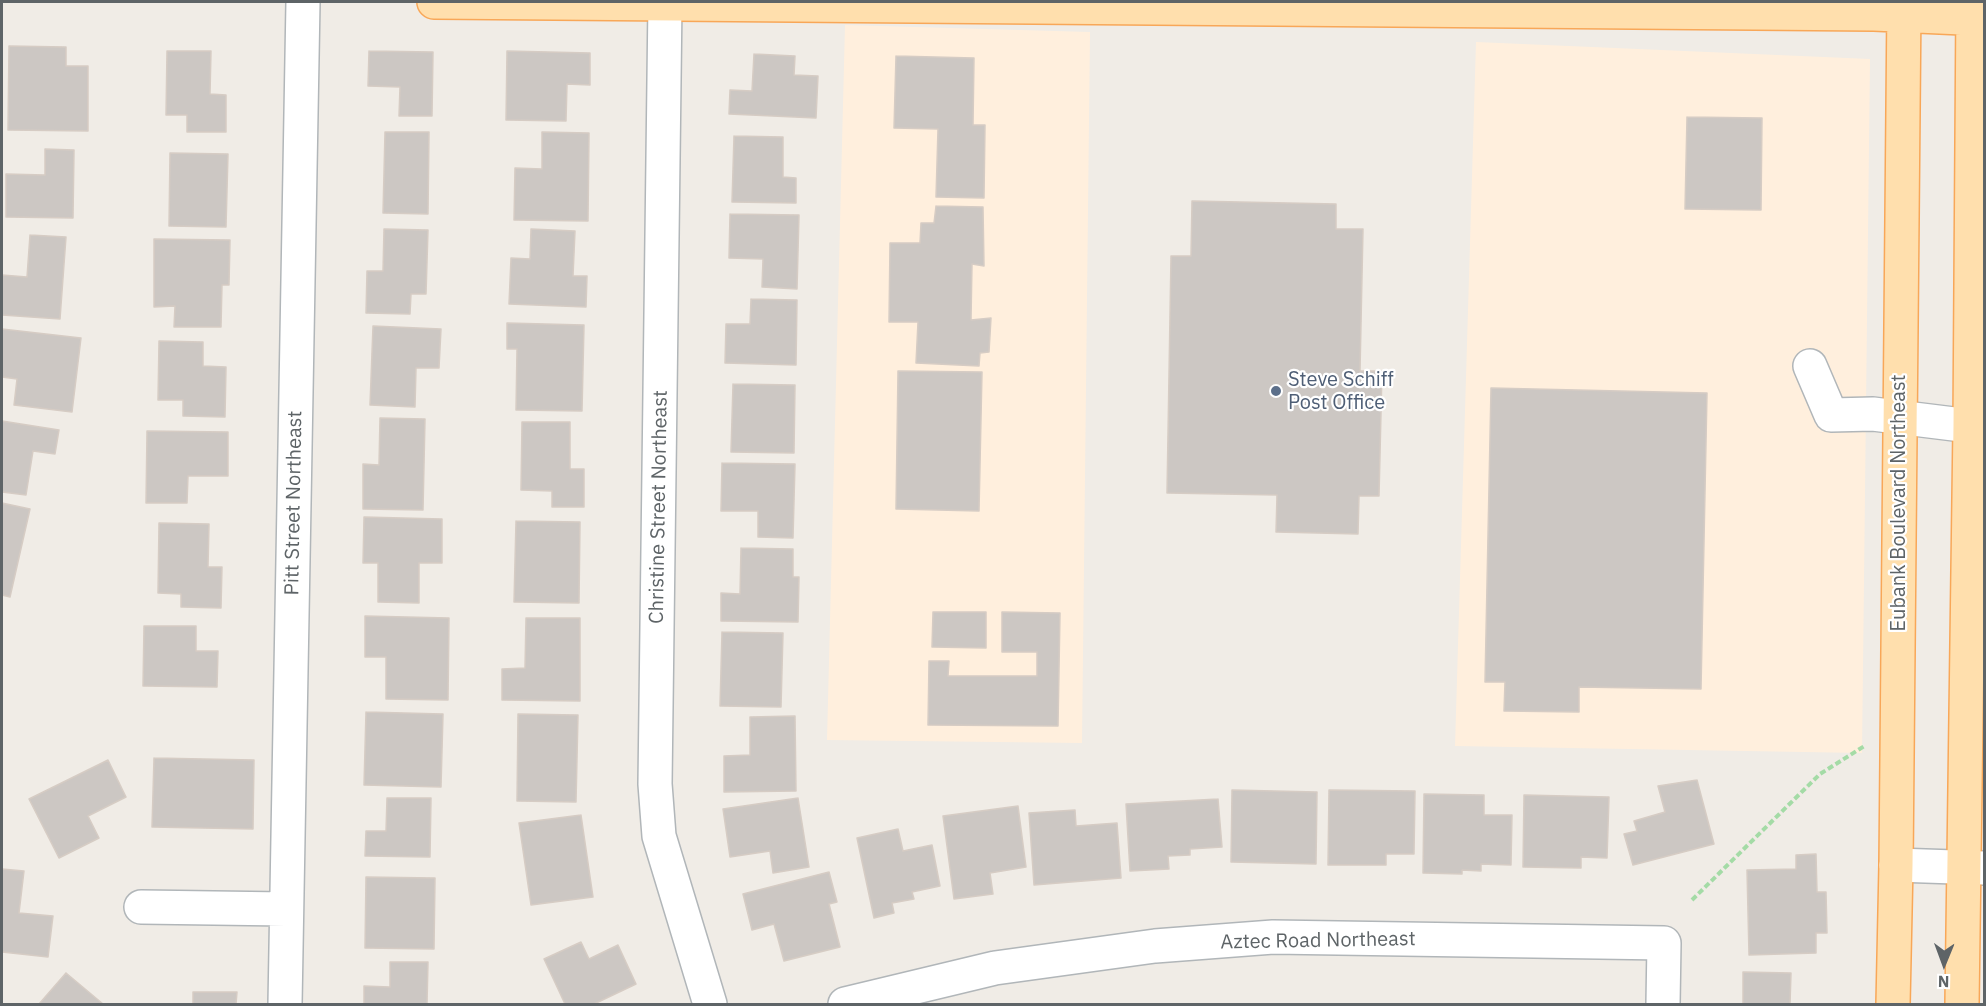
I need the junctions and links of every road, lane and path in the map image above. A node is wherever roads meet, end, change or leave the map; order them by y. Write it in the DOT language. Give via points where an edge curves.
graph roads {
  1 [pos="303,2"];
  2 [pos="434,2"];
  3 [pos="665,3"];
  4 [pos="831,3"];
  5 [pos="1179,5"];
  6 [pos="1374,6"];
  7 [pos="1904,8"];
  8 [pos="1977,13"];
  9 [pos="1978,271"];
  10 [pos="1810,366"];
  11 [pos="1899,418"];
  12 [pos="1977,428"];
  13 [pos="1976,640"];
  14 [pos="1869,743"];
  15 [pos="1896,865"];
  16 [pos="1974,868"];
  17 [pos="1692,900"];
  18 [pos="141,907"];
  19 [pos="286,909"];
  20 [pos="285,1005"];
  21 [pos="710,1005"];
  22 [pos="845,1005"];
  23 [pos="1663,1005"];
  24 [pos="1893,1005"];
  25 [pos="1962,1005"];
  1 -- 19 [label="street, Pitt Street Northeast"];
  2 -- 3 [label="main road"];
  3 -- 4 [label="main road"];
  3 -- 21 [label="street, Christine Street Northeast" via="655,784 659,836"];
  4 -- 5 [label="main road"];
  5 -- 6 [label="main road"];
  6 -- 7 [label="main road"];
  7 -- 8 [label="main road"];
  7 -- 11 [label="main road, Eubank Boulevard Northeast"];
  8 -- 9 [label="main road"];
  9 -- 12 [label="main road"];
  10 -- 11 [label="street" via="1831,415"];
  11 -- 12 [label="street"];
  11 -- 15 [label="main road, Eubank Boulevard Northeast"];
  12 -- 13 [label="main road"];
  13 -- 16 [label="main road"];
  14 -- 17 [label="path" via="1820,774"];
  15 -- 16 [label="street"];
  15 -- 24 [label="main road, Eubank Boulevard Northeast"];
  16 -- 25 [label="main road"];
  18 -- 19 [label="street"];
  19 -- 20 [label="street, Pitt Street Northeast"];
  22 -- 23 [label="street, Aztec Road Northeast" via="995,968 1155,946 1273,937 1664,943"];
}
